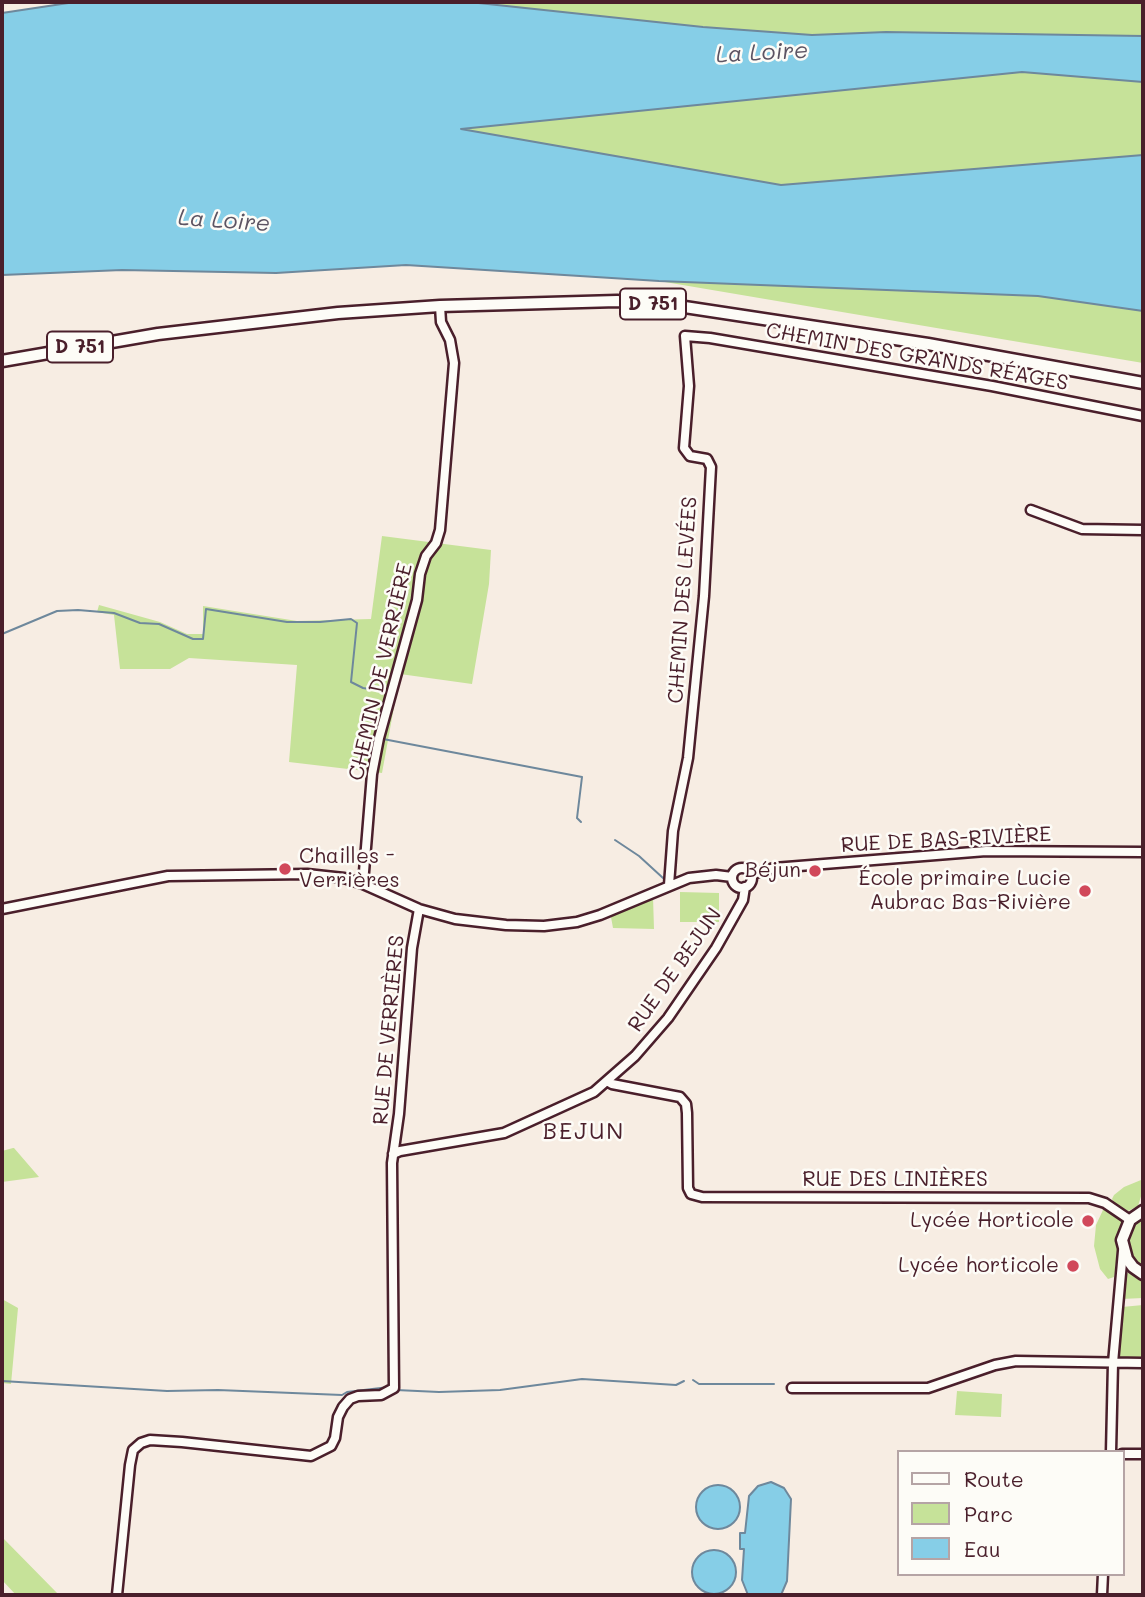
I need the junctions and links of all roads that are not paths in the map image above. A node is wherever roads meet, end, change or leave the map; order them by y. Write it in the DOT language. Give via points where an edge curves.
graph roads {
  1 [pos="440,306"];
  2 [pos="685,336"];
  3 [pos="2,361"];
  4 [pos="1143,383"];
  5 [pos="1143,416"];
  6 [pos="1031,510"];
  7 [pos="1143,530"];
  8 [pos="1143,852"];
  9 [pos="752,874"];
  10 [pos="733,877"];
  11 [pos="363,884"];
  12 [pos="669,885"];
  13 [pos="745,887"];
  14 [pos="2,909"];
  15 [pos="419,909"];
  16 [pos="607,1081"];
  17 [pos="393,1154"];
  18 [pos="1143,1200"];
  19 [pos="1137,1214"];
  20 [pos="1123,1251"];
  21 [pos="1133,1267"];
  22 [pos="1121,1273"];
  23 [pos="1143,1274"];
  24 [pos="1113,1363"];
  25 [pos="1143,1363"];
  26 [pos="792,1388"];
  27 [pos="1111,1450"];
  28 [pos="1124,1454"];
  29 [pos="1143,1454"];
  30 [pos="1103,1576"];
  31 [pos="117,1595"];
  32 [pos="1102,1595"];
  1 -- 3 [label="main road, D 751" via="158,334"];
  1 -- 4 [label="main road, D 751" via="617,301 678,306"];
  1 -- 11 [label="street, CHEMIN DE VERRIÈRE" via="440,322 450,340 454,363 440,530 420,573 417,600 379,738"];
  2 -- 5 [label="street, CHEMIN DES GRANDS RÉAGES" via="988,385"];
  2 -- 12 [label="street, CHEMIN DES LEVÉES" via="689,386 684,448 690,456 708,459 711,467 688,758 673,831"];
  6 -- 7 [label="street" via="1082,529"];
  8 -- 9 [label="street, RUE DE BAS-RIVIÈRE" via="986,851 774,867"];
  9 -- 10 [label="street" via="739,868"];
  9 -- 13 [label="street"];
  10 -- 12 [label="street" via="707,875"];
  10 -- 13 [label="street" via="736,885"];
  11 -- 14 [label="street" via="326,875 168,876"];
  11 -- 15 [label="street"];
  12 -- 15 [label="street" via="618,909 544,926 455,919"];
  13 -- 16 [label="street, RUE DE BEJUN" via="738,911 691,986 649,1042"];
  15 -- 17 [label="street, RUE DE VERRIÈRES"];
  16 -- 17 [label="street, RUE DE BEJUN" via="504,1133"];
  16 -- 19 [label="street, RUE DES LINIÈRES" via="673,1094 686,1104 688,1188 702,1197 1089,1198"];
  17 -- 31 [label="street, RUE DE VERRIÈRES" via="394,1388 381,1395 350,1399 338,1417 331,1446 311,1456 182,1442 141,1443 133,1450 130,1465"];
  18 -- 19 [label="main road"];
  19 -- 20 [label="main road" via="1122,1240"];
  20 -- 21 [label="main road"];
  20 -- 22 [label="street"];
  21 -- 22 [label="street"];
  21 -- 23 [label="main road"];
  22 -- 24 [label="street"];
  24 -- 25 [label="street"];
  24 -- 26 [label="street" via="1016,1361 928,1388"];
  24 -- 27 [label="street"];
  28 -- 29 [label="street"];
  30 -- 32 [label="street"];
}
